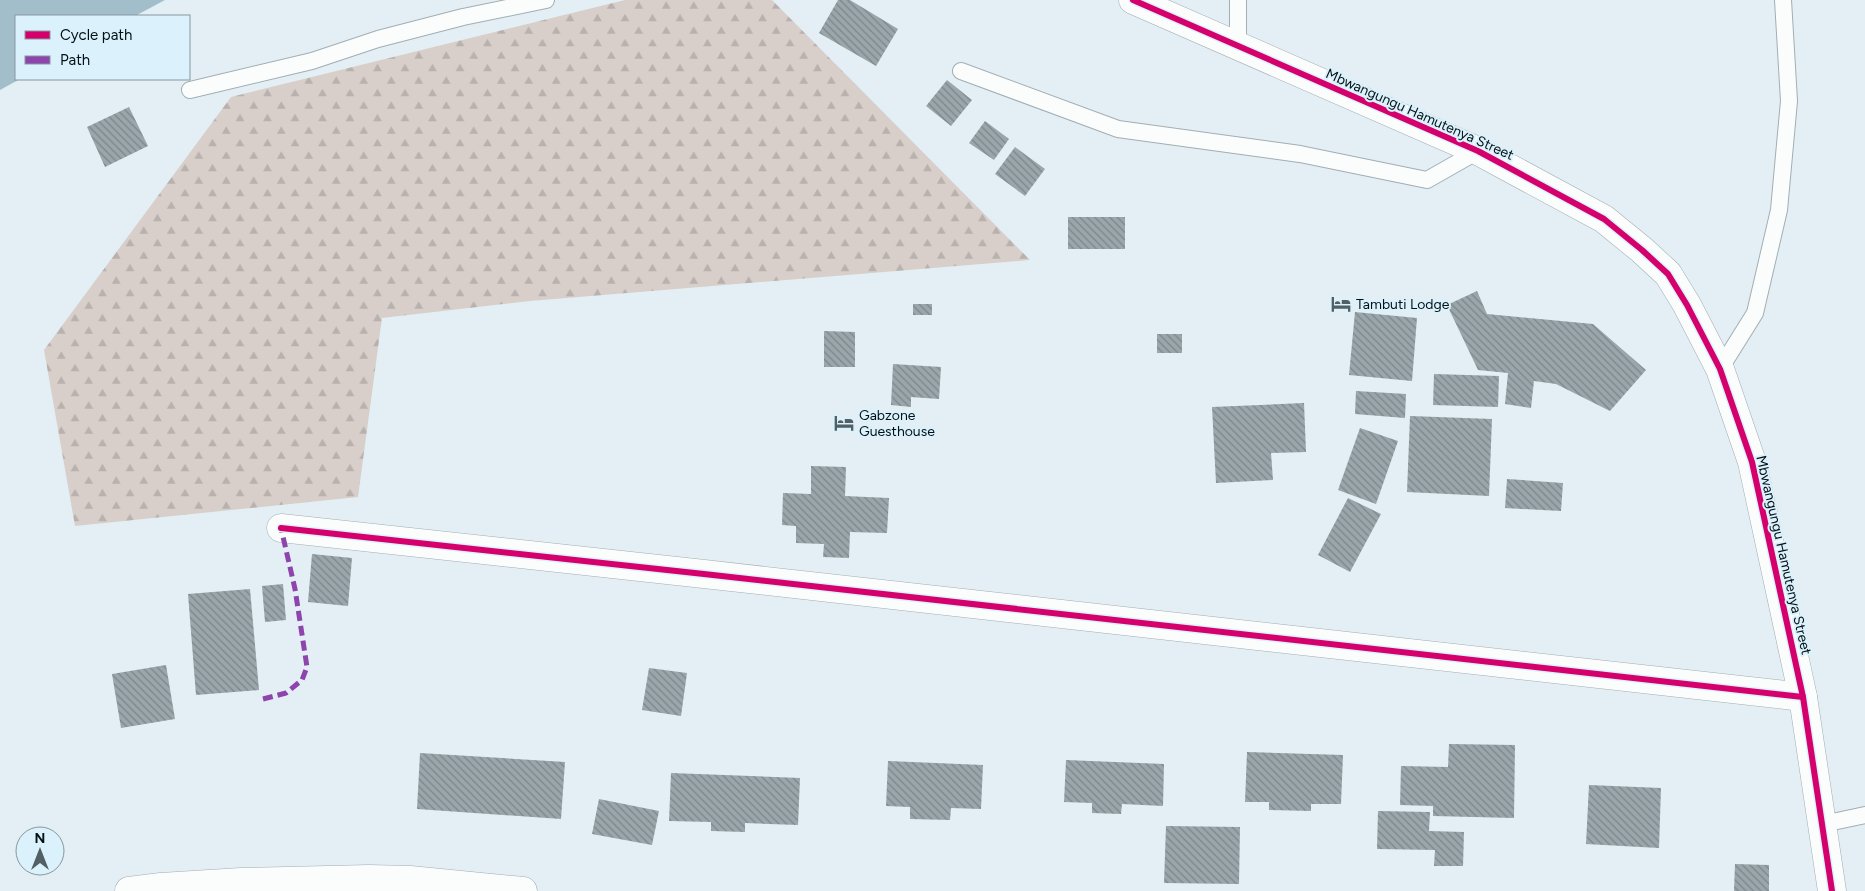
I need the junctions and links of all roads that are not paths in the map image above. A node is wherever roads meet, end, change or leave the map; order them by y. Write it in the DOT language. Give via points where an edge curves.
graph roads {
  1 [pos="546,0"];
  2 [pos="1133,0"];
  3 [pos="1238,0"];
  4 [pos="1783,0"];
  5 [pos="1238,46"];
  6 [pos="961,71"];
  7 [pos="190,90"];
  8 [pos="1478,151"];
  9 [pos="1720,369"];
  10 [pos="281,528"];
  11 [pos="1803,697"];
  12 [pos="1865,815"];
  13 [pos="1823,824"];
  14 [pos="241,887"];
  15 [pos="129,891"];
  16 [pos="523,891"];
  17 [pos="1832,891"];
  1 -- 7 [label="lane" via="463,17 378,39 312,61"];
  2 -- 5 [label="street, Mbwangungu Hamutenya Street"];
  3 -- 5 [label="lane"];
  4 -- 9 [label="lane" via="1789,101 1780,210 1755,313"];
  5 -- 8 [label="street, Mbwangungu Hamutenya Street"];
  6 -- 8 [label="lane" via="1118,129 1300,154 1428,180"];
  8 -- 9 [label="street, Mbwangungu Hamutenya Street" via="1604,219 1642,250 1668,274"];
  9 -- 11 [label="street, Mbwangungu Hamutenya Street" via="1752,462"];
  10 -- 11 [label="street"];
  11 -- 13 [label="street, Mbwangungu Hamutenya Street"];
  12 -- 13 [label="lane"];
  13 -- 17 [label="street, Mbwangungu Hamutenya Street"];
  14 -- 15 [label="street" via="161,887"];
  14 -- 16 [label="street" via="369,879"];
}
